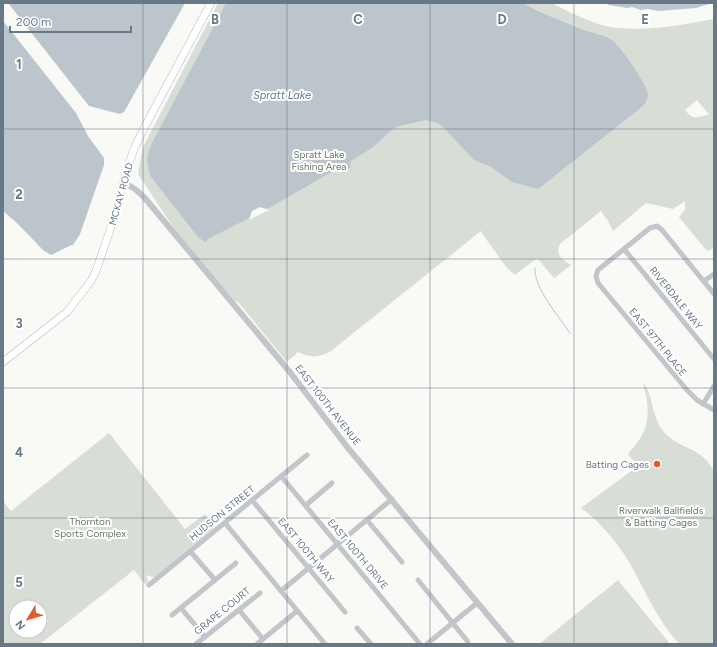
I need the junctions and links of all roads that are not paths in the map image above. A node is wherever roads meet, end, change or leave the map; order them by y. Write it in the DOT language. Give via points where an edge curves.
graph roads {
  1 [pos="211,3"];
  2 [pos="123,182"];
  3 [pos="624,249"];
  4 [pos="714,274"];
  5 [pos="704,281"];
  6 [pos="714,294"];
  7 [pos="714,360"];
  8 [pos="3,362"];
  9 [pos="714,386"];
  10 [pos="703,404"];
  11 [pos="714,410"];
  12 [pos="307,455"];
  13 [pos="281,476"];
  14 [pos="332,484"];
  15 [pos="392,499"];
  16 [pos="252,500"];
  17 [pos="306,506"];
  18 [pos="367,520"];
  19 [pos="224,523"];
  20 [pos="338,544"];
  21 [pos="190,551"];
  22 [pos="402,562"];
  23 [pos="236,563"];
  24 [pos="309,567"];
  25 [pos="215,580"];
  26 [pos="418,580"];
  27 [pos="149,585"];
  28 [pos="281,591"];
  29 [pos="260,593"];
  30 [pos="477,602"];
  31 [pos="181,608"];
  32 [pos="239,610"];
  33 [pos="297,611"];
  34 [pos="345,612"];
  35 [pos="172,615"];
  36 [pos="452,623"];
  37 [pos="357,628"];
  38 [pos="206,637"];
  39 [pos="263,639"];
  40 [pos="468,642"];
  41 [pos="321,643"];
  42 [pos="196,644"];
  43 [pos="257,644"];
  44 [pos="371,644"];
  45 [pos="420,644"];
  46 [pos="427,644"];
  47 [pos="512,644"];
  1 -- 2 [label="main road, MCKAY ROAD" via="143,130"];
  2 -- 8 [label="main road, MCKAY ROAD" via="96,271 83,293 63,316"];
  2 -- 15 [label="street, EAST 100TH AVENUE" via="144,197"];
  3 -- 5 [label="street" via="653,226 658,227"];
  3 -- 7 [label="street, RIVERDALE WAY"];
  3 -- 10 [label="street, EAST 97TH PLACE" via="598,270 598,283 687,390"];
  4 -- 5 [label="street"];
  5 -- 6 [label="street"];
  9 -- 10 [label="street"];
  10 -- 11 [label="street, EAST 97TH PLACE"];
  12 -- 13 [label="street, HUDSON STREET"];
  13 -- 16 [label="street, HUDSON STREET"];
  13 -- 17 [label="street, EAST 100TH DRIVE"];
  14 -- 17 [label="street"];
  15 -- 18 [label="street"];
  15 -- 30 [label="street, EAST 100TH AVENUE"];
  16 -- 19 [label="street, HUDSON STREET"];
  16 -- 24 [label="street, EAST 100TH WAY"];
  17 -- 20 [label="street, EAST 100TH DRIVE"];
  18 -- 20 [label="street"];
  18 -- 22 [label="street"];
  19 -- 21 [label="street, HUDSON STREET"];
  19 -- 28 [label="street"];
  20 -- 24 [label="street"];
  20 -- 45 [label="street, EAST 100TH DRIVE"];
  21 -- 25 [label="street"];
  21 -- 27 [label="street, HUDSON STREET"];
  23 -- 25 [label="street"];
  24 -- 28 [label="street"];
  24 -- 34 [label="street, EAST 100TH WAY"];
  25 -- 31 [label="street"];
  26 -- 36 [label="street"];
  28 -- 33 [label="street"];
  29 -- 32 [label="street, GRAPE COURT"];
  30 -- 36 [label="street"];
  30 -- 47 [label="street, EAST 100TH AVENUE"];
  31 -- 35 [label="street"];
  31 -- 38 [label="street"];
  32 -- 38 [label="street, GRAPE COURT"];
  32 -- 39 [label="street"];
  33 -- 39 [label="street"];
  33 -- 41 [label="street"];
  36 -- 40 [label="street"];
  36 -- 46 [label="street"];
  37 -- 44 [label="street"];
  38 -- 42 [label="street, GRAPE COURT"];
  39 -- 43 [label="street"];
}
